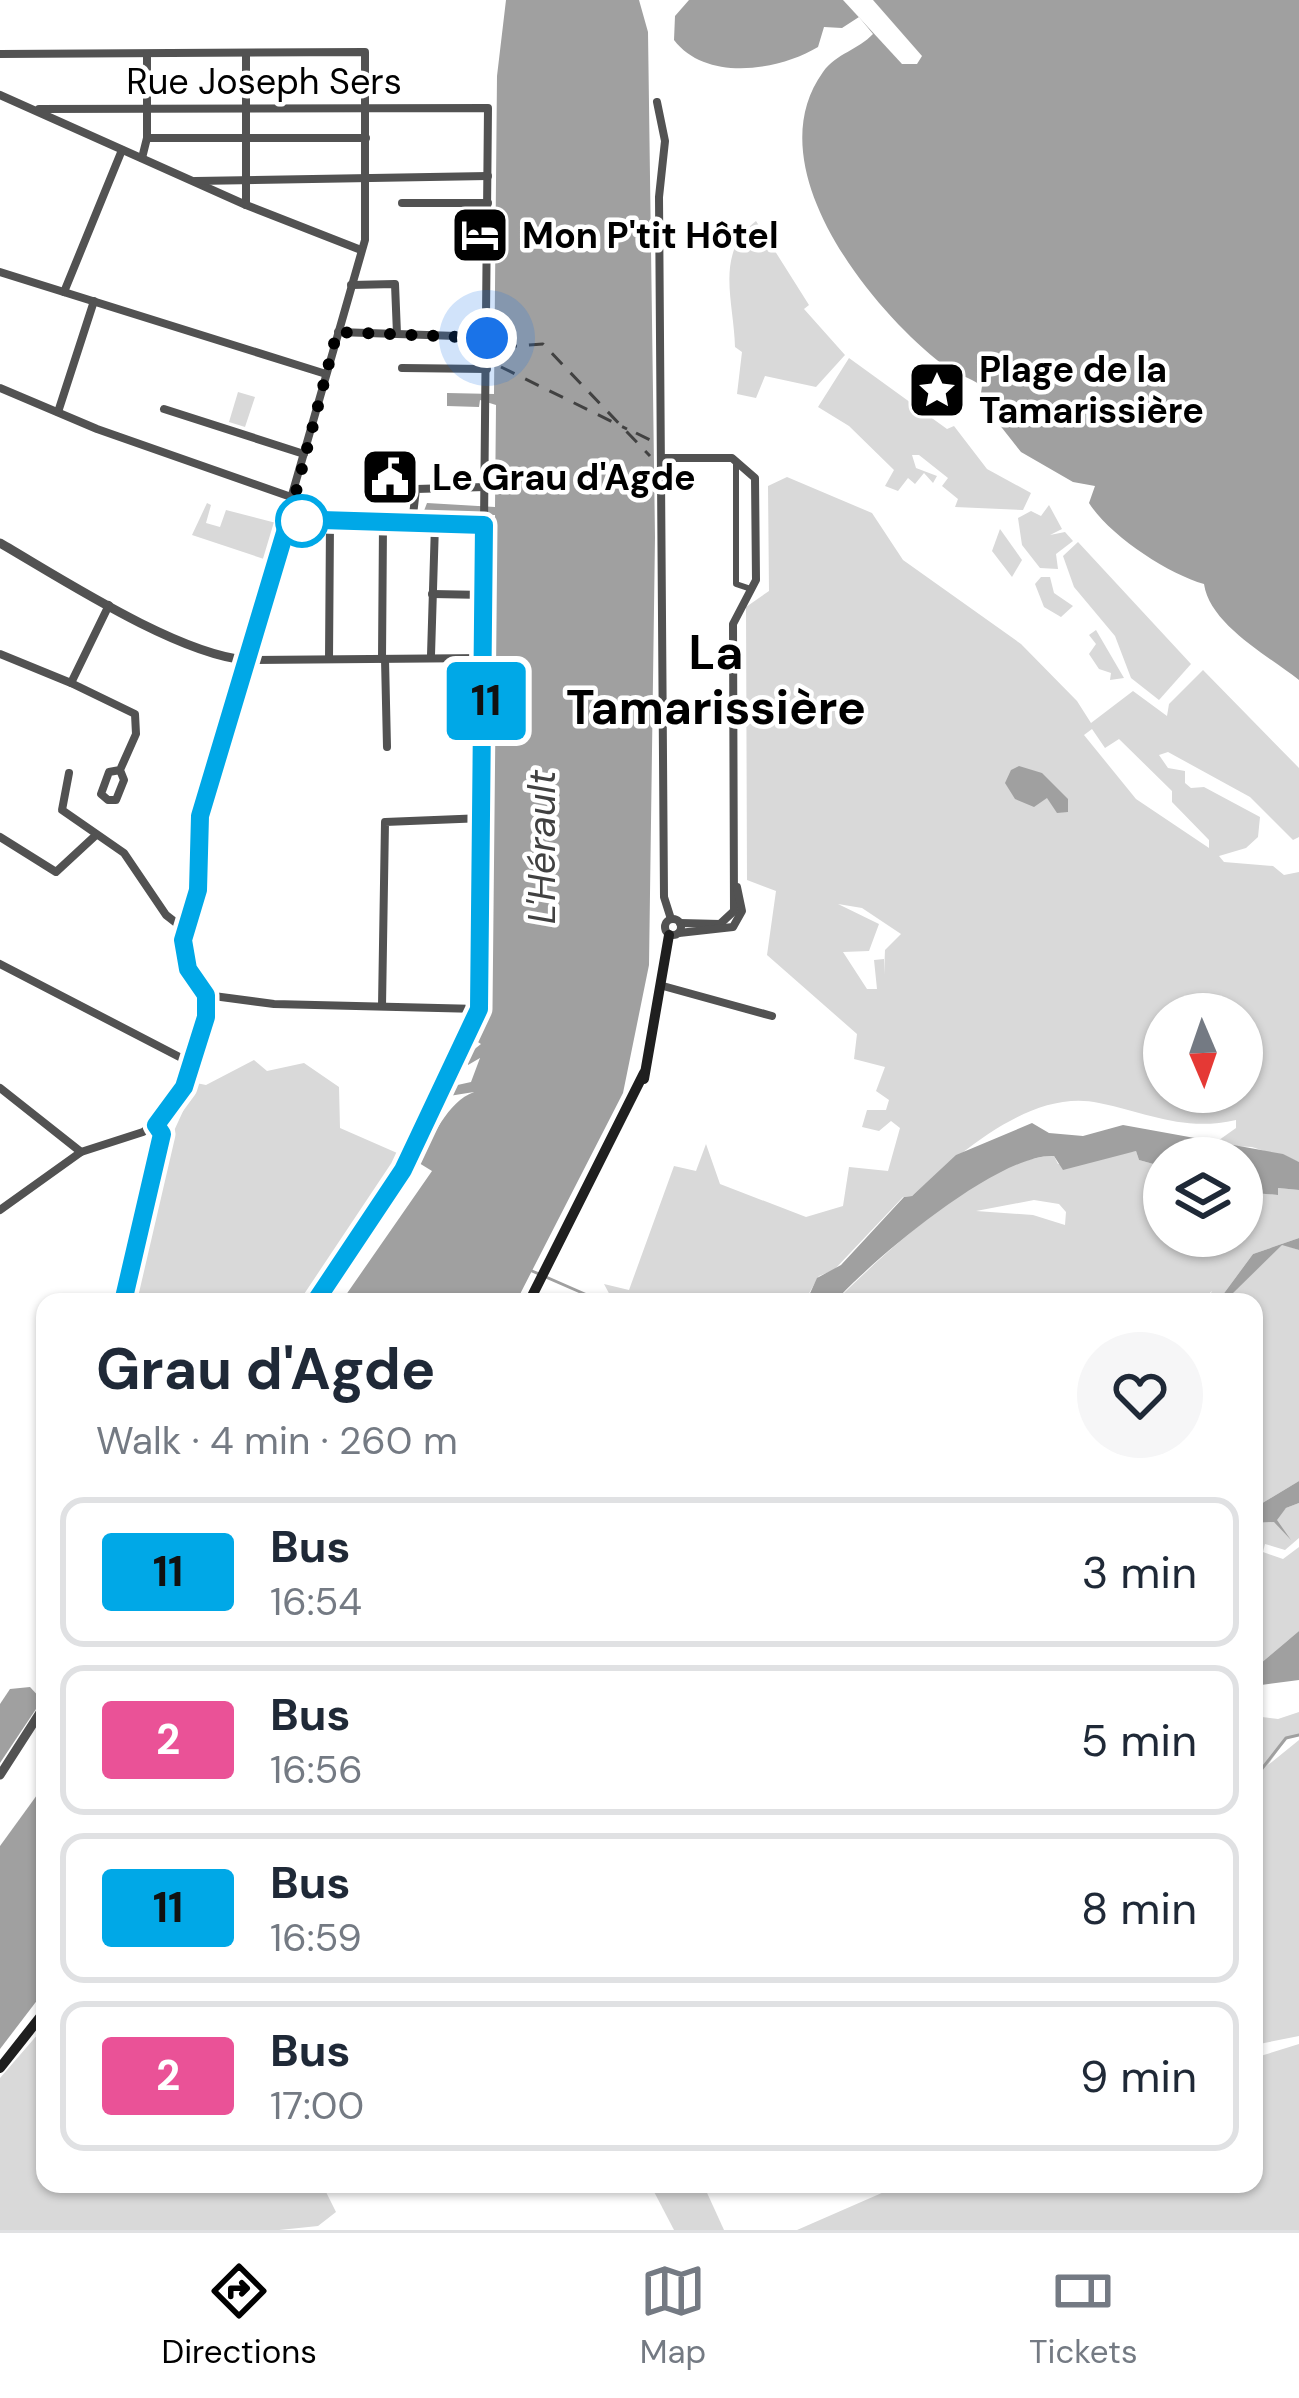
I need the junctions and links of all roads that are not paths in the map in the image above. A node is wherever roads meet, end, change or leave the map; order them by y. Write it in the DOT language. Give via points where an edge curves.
graph roads {
  1 [pos="246,53"];
  2 [pos="0,54"];
  3 [pos="146,54"];
  4 [pos="0,94"];
  5 [pos="657,102"];
  6 [pos="147,107"];
  7 [pos="245,107"];
  8 [pos="366,107"];
  9 [pos="39,109"];
  10 [pos="147,138"];
  11 [pos="246,138"];
  12 [pos="366,138"];
  13 [pos="122,150"];
  14 [pos="142,158"];
  15 [pos="488,176"];
  16 [pos="246,178"];
  17 [pos="366,178"];
  18 [pos="194,181"];
  19 [pos="402,203"];
  20 [pos="488,203"];
  21 [pos="246,206"];
  22 [pos="361,250"];
  23 [pos="0,272"];
  24 [pos="351,285"];
  25 [pos="64,292"];
  26 [pos="94,301"];
  27 [pos="337,332"];
  28 [pos="397,334"];
  29 [pos="487,338"];
  30 [pos="402,368"];
  31 [pos="487,369"];
  32 [pos="326,374"];
  33 [pos="0,388"];
  34 [pos="164,409"];
  35 [pos="58,412"];
  36 [pos="304,454"];
  37 [pos="663,458"];
  38 [pos="736,460"];
  39 [pos="485,487"];
  40 [pos="294,498"];
  41 [pos="484,515"];
  42 [pos="289,519"];
  43 [pos="331,524"];
  44 [pos="383,524"];
  45 [pos="412,524"];
  46 [pos="435,524"];
  47 [pos="0,543"];
  48 [pos="753,590"];
  49 [pos="433,594"];
  50 [pos="486,595"];
  51 [pos="109,604"];
  52 [pos="0,654"];
  53 [pos="431,655"];
  54 [pos="383,658"];
  55 [pos="486,658"];
  56 [pos="329,659"];
  57 [pos="246,660"];
  58 [pos="70,683"];
  59 [pos="387,748"];
  60 [pos="120,770"];
  61 [pos="69,773"];
  62 [pos="484,818"];
  63 [pos="96,835"];
  64 [pos="0,837"];
  65 [pos="675,928"];
  66 [pos="184,929"];
  67 [pos="0,964"];
  68 [pos="663,986"];
  69 [pos="206,995"];
  70 [pos="382,1006"];
  71 [pos="479,1009"];
  72 [pos="772,1016"];
  73 [pos="194,1064"];
  74 [pos="0,1088"];
  75 [pos="156,1125"];
  76 [pos="81,1152"];
  77 [pos="0,1210"];
  78 [pos="125,1293"];
  79 [pos="321,1293"];
  80 [pos="534,1293"];
  81 [pos="36,1719"];
  82 [pos="0,1775"];
  83 [pos="36,2022"];
  84 [pos="0,2068"];
  1 -- 3 [label="street"];
  1 -- 7 [label="street"];
  1 -- 8 [label="street" via="364,52"];
  2 -- 3 [label="street"];
  3 -- 6 [label="street"];
  4 -- 9 [label="street"];
  5 -- 37 [label="street" via="665,141"];
  6 -- 7 [label="street, Rue Joseph Sers"];
  6 -- 9 [label="street, Rue Joseph Sers"];
  6 -- 10 [label="street"];
  7 -- 8 [label="street, Rue Joseph Sers"];
  7 -- 11 [label="street"];
  8 -- 12 [label="street"];
  8 -- 15 [label="street, Rue Joseph Sers" via="488,109"];
  9 -- 13 [label="street"];
  10 -- 11 [label="street"];
  10 -- 14 [label="street"];
  11 -- 12 [label="street"];
  11 -- 16 [label="street"];
  12 -- 17 [label="street"];
  13 -- 14 [label="street"];
  13 -- 25 [label="street"];
  14 -- 18 [label="street"];
  15 -- 17 [label="street"];
  15 -- 20 [label="street"];
  16 -- 17 [label="street"];
  16 -- 18 [label="street"];
  16 -- 21 [label="street"];
  17 -- 22 [label="street"];
  18 -- 21 [label="street"];
  19 -- 20 [label="street"];
  20 -- 29 [label="street"];
  21 -- 22 [label="street"];
  22 -- 24 [label="street"];
  23 -- 25 [label="street"];
  24 -- 27 [label="street"];
  24 -- 28 [label="street" via="395,284"];
  25 -- 26 [label="street"];
  26 -- 32 [label="street"];
  26 -- 35 [label="street"];
  27 -- 28 [label="street"];
  27 -- 32 [label="street"];
  28 -- 29 [label="street"];
  29 -- 31 [label="street"];
  30 -- 31 [label="street"];
  31 -- 39 [label="street"];
  32 -- 36 [label="street"];
  33 -- 35 [label="street"];
  34 -- 36 [label="street"];
  35 -- 40 [label="street"];
  36 -- 40 [label="street"];
  37 -- 38 [label="street"];
  37 -- 65 [label="street" via="664,898"];
  38 -- 48 [label="street" via="752,472 756,488"];
  38 -- 48 [label="street" via="736,584"];
  39 -- 41 [label="street"];
  39 -- 45 [label="street" via="414,490"];
  40 -- 42 [label="street"];
  41 -- 46 [label="street"];
  41 -- 50 [label="street"];
  42 -- 43 [label="street"];
  42 -- 57 [label="street"];
  43 -- 44 [label="street"];
  43 -- 56 [label="street"];
  44 -- 45 [label="street"];
  44 -- 54 [label="street"];
  45 -- 46 [label="street"];
  46 -- 49 [label="street"];
  47 -- 51 [label="street"];
  48 -- 65 [label="street" via="733,624 734,880 742,911 733,927"];
  49 -- 50 [label="street"];
  49 -- 53 [label="street"];
  50 -- 55 [label="street"];
  51 -- 57 [label="street" via="207,651"];
  51 -- 58 [label="street"];
  52 -- 58 [label="street"];
  53 -- 54 [label="street"];
  53 -- 55 [label="street"];
  54 -- 56 [label="street"];
  54 -- 59 [label="street"];
  55 -- 62 [label="street"];
  56 -- 57 [label="street"];
  57 -- 66 [label="street" via="203,802 198,890"];
  58 -- 60 [label="street" via="135,714 136,734"];
  61 -- 63 [label="street" via="62,810"];
  62 -- 70 [label="street" via="386,820"];
  62 -- 71 [label="street"];
  63 -- 64 [label="street" via="59,872"];
  63 -- 66 [label="street" via="124,853"];
  65 -- 68 [label="main road"];
  66 -- 69 [label="street" via="188,969"];
  67 -- 73 [label="street"];
  68 -- 72 [label="street"];
  68 -- 80 [label="main road" via="632,1116"];
  69 -- 70 [label="street"];
  69 -- 73 [label="street"];
  70 -- 71 [label="street"];
  71 -- 79 [label="street" via="403,1170"];
  73 -- 75 [label="street" via="175,1106"];
  74 -- 76 [label="street"];
  75 -- 76 [label="street"];
  75 -- 78 [label="street" via="162,1134"];
  76 -- 77 [label="street"];
  81 -- 82 [label="street"];
  83 -- 84 [label="main road"];
}
